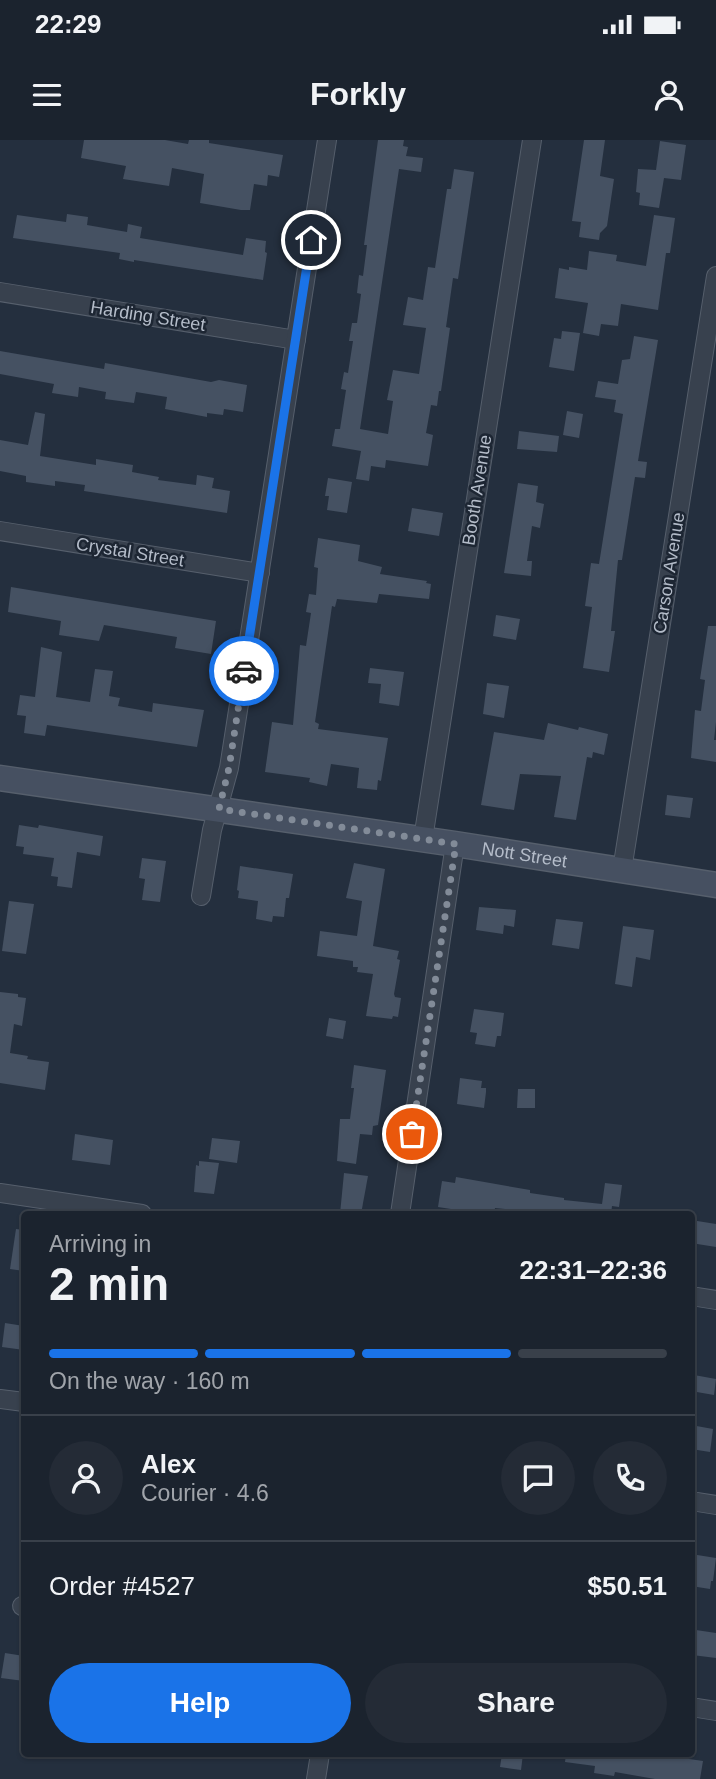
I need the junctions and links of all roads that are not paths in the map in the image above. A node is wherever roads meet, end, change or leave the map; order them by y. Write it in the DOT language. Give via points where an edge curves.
graph roads {
  1 [pos="327,140"];
  2 [pos="532,140"];
  3 [pos="716,276"];
  4 [pos="0,292"];
  5 [pos="296,340"];
  6 [pos="0,531"];
  7 [pos="260,573"];
  8 [pos="0,778"];
  9 [pos="219,809"];
  10 [pos="423,839"];
  11 [pos="456,844"];
  12 [pos="622,870"];
  13 [pos="716,885"];
  14 [pos="201,896"];
  15 [pos="0,1193"];
  16 [pos="122,1211"];
  17 [pos="400,1211"];
  18 [pos="695,1297"];
  19 [pos="716,1300"];
  20 [pos="0,1399"];
  21 [pos="21,1402"];
  22 [pos="695,1502"];
  23 [pos="716,1505"];
  24 [pos="695,1708"];
  25 [pos="716,1711"];
  26 [pos="320,1757"];
  27 [pos="316,1779"];
  1 -- 5 [label="street"];
  2 -- 10 [label="street, Booth Avenue"];
  3 -- 12 [label="street, Carson Avenue"];
  4 -- 5 [label="street, Harding Street"];
  5 -- 7 [label="street"];
  6 -- 7 [label="street, Crystal Street"];
  7 -- 9 [label="street"];
  8 -- 9 [label="street, Nott Street"];
  9 -- 10 [label="street, Nott Street"];
  9 -- 14 [label="street"];
  10 -- 11 [label="street, Nott Street"];
  11 -- 12 [label="street, Nott Street"];
  11 -- 17 [label="street"];
  12 -- 13 [label="street, Nott Street"];
  15 -- 16 [label="street"];
  18 -- 19 [label="street"];
  20 -- 21 [label="street"];
  22 -- 23 [label="street"];
  24 -- 25 [label="street"];
  26 -- 27 [label="street"];
}
